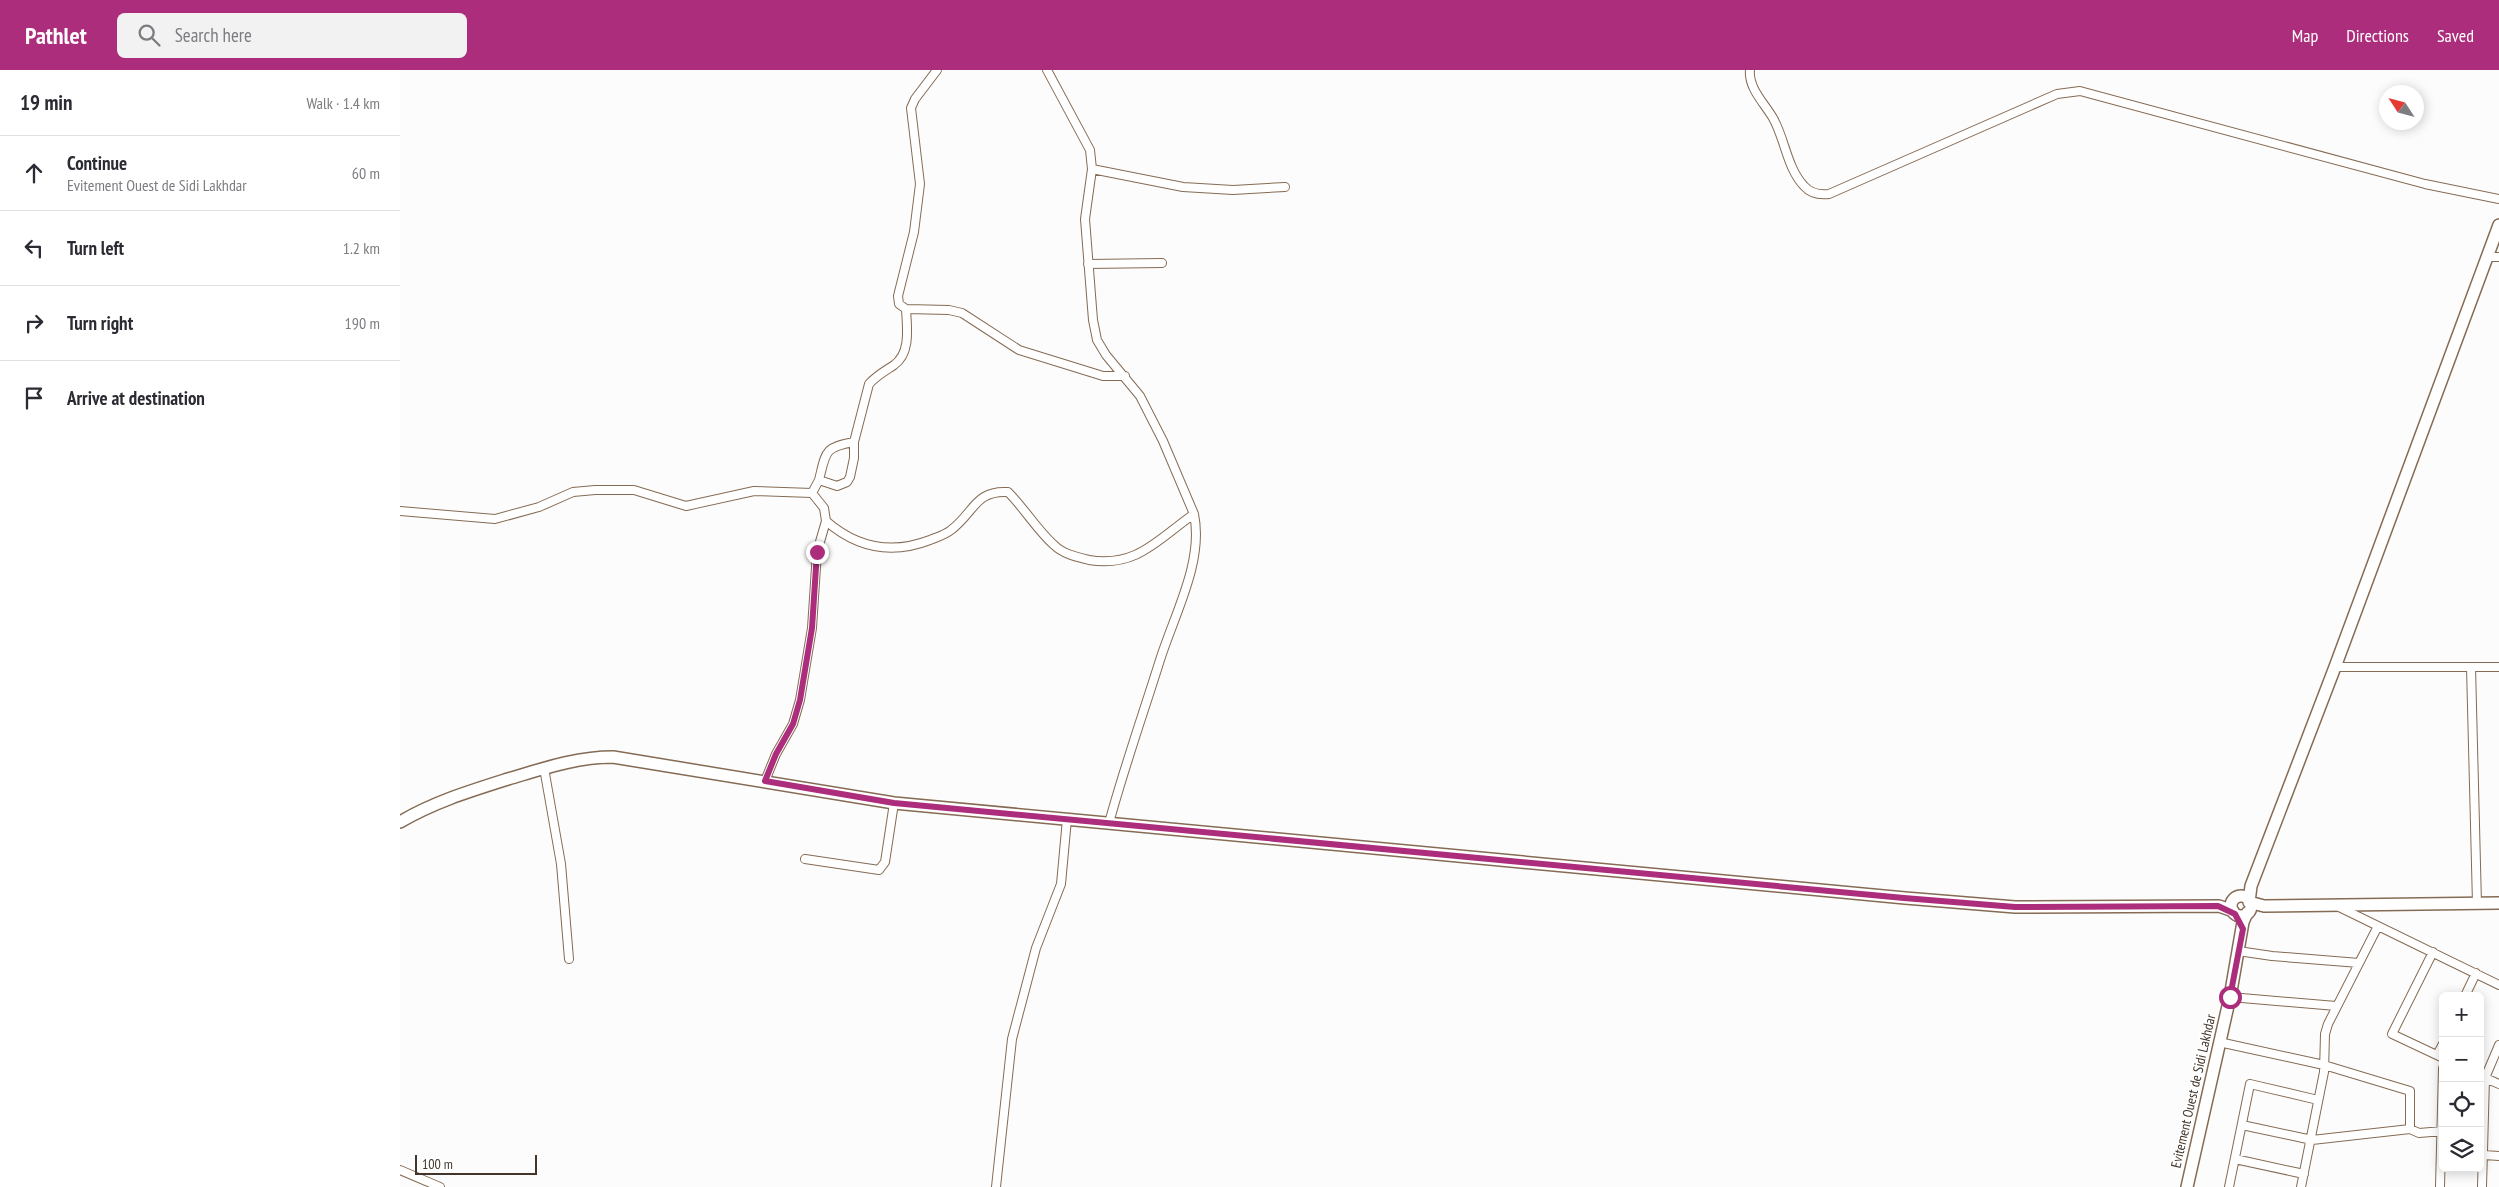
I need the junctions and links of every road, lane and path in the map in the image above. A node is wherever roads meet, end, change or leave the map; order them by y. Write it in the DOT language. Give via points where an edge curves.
graph roads {
  1 [pos="937,70"];
  2 [pos="1047,70"];
  3 [pos="1750,70"];
  4 [pos="1092,169"];
  5 [pos="1286,187"];
  6 [pos="2499,199"];
  7 [pos="2499,225"];
  8 [pos="2487,257"];
  9 [pos="2499,257"];
  10 [pos="1162,263"];
  11 [pos="1088,264"];
  12 [pos="906,309"];
  13 [pos="1125,376"];
  14 [pos="854,442"];
  15 [pos="819,480"];
  16 [pos="812,493"];
  17 [pos="400,511"];
  18 [pos="1194,514"];
  19 [pos="826,521"];
  20 [pos="2335,667"];
  21 [pos="2471,667"];
  22 [pos="2499,667"];
  23 [pos="544,768"];
  24 [pos="765,781"];
  25 [pos="894,803"];
  26 [pos="1067,819"];
  27 [pos="400,822"];
  28 [pos="1109,823"];
  29 [pos="805,859"];
  30 [pos="2499,903"];
  31 [pos="2477,904"];
  32 [pos="2338,906"];
  33 [pos="2241,907"];
  34 [pos="2378,926"];
  35 [pos="2238,952"];
  36 [pos="2433,952"];
  37 [pos="569,959"];
  38 [pos="2359,963"];
  39 [pos="2476,973"];
  40 [pos="2499,985"];
  41 [pos="2467,992"];
  42 [pos="2230,997"];
  43 [pos="2336,1006"];
  44 [pos="2219,1042"];
  45 [pos="2499,1045"];
  46 [pos="2439,1057"];
  47 [pos="2324,1065"];
  48 [pos="2484,1074"];
  49 [pos="2484,1076"];
  50 [pos="2443,1082"];
  51 [pos="2483,1082"];
  52 [pos="2499,1084"];
  53 [pos="2318,1100"];
  54 [pos="2242,1125"];
  55 [pos="2442,1127"];
  56 [pos="2482,1127"];
  57 [pos="2410,1129"];
  58 [pos="2439,1131"];
  59 [pos="2312,1140"];
  60 [pos="2484,1155"];
  61 [pos="2499,1156"];
  62 [pos="2235,1159"];
  63 [pos="400,1170"];
  64 [pos="2441,1172"];
  65 [pos="2483,1172"];
  66 [pos="2304,1174"];
  67 [pos="440,1187"];
  68 [pos="996,1187"];
  69 [pos="2187,1187"];
  70 [pos="2229,1187"];
  71 [pos="2301,1187"];
  72 [pos="2440,1187"];
  73 [pos="2482,1187"];
  1 -- 12 [label="street" via="911,108 920,184 914,232 898,296 899,304"];
  2 -- 4 [label="street" via="1090,150"];
  3 -- 6 [label="street" via="1753,88 1774,120 1803,186 1820,195 1829,194 2057,94 2080,91 2415,181"];
  4 -- 5 [label="street" via="1182,187 1233,190"];
  4 -- 11 [label="street" via="1084,219"];
  7 -- 8 [label="main road, Evitement Ouest de Sidi Lakhdar"];
  8 -- 9 [label="street"];
  8 -- 20 [label="main road, Evitement Ouest de Sidi Lakhdar"];
  10 -- 11 [label="street"];
  11 -- 13 [label="street" via="1097,340"];
  12 -- 13 [label="street" via="962,313 1019,350 1103,376"];
  12 -- 14 [label="street" via="904,354 900,361 869,384"];
  13 -- 18 [label="street" via="1140,396 1163,441"];
  14 -- 15 [label="street" via="838,444 829,450"];
  14 -- 15 [label="street" via="852,468 847,482 837,486"];
  15 -- 16 [label="street"];
  16 -- 17 [label="street" via="754,491 686,506 634,490 595,490 573,492 539,507 495,519"];
  16 -- 19 [label="street" via="824,508"];
  18 -- 19 [label="street" via="1151,547 1131,558 1112,562 1074,557 1055,547 1008,492 986,494 949,532 910,547 870,546"];
  18 -- 28 [label="street" via="1196,525 1188,576"];
  19 -- 24 [label="street" via="817,552 812,628 800,700 793,724"];
  20 -- 21 [label="street"];
  20 -- 33 [label="main road, Evitement Ouest de Sidi Lakhdar"];
  21 -- 22 [label="street"];
  21 -- 31 [label="street"];
  23 -- 24 [label="main road" via="589,757 613,757"];
  23 -- 27 [label="main road" via="445,799"];
  23 -- 37 [label="street" via="561,864"];
  24 -- 25 [label="main road"];
  25 -- 26 [label="main road"];
  25 -- 29 [label="street" via="885,862 879,870"];
  26 -- 28 [label="main road"];
  26 -- 68 [label="street" via="1061,884 1036,948 1012,1039"];
  28 -- 33 [label="main road" via="2015,907"];
  30 -- 31 [label="main road"];
  31 -- 32 [label="main road"];
  32 -- 33 [label="main road"];
  32 -- 34 [label="street"];
  33 -- 35 [label="main road, Evitement Ouest de Sidi Lakhdar" via="2243,929"];
  34 -- 36 [label="street"];
  34 -- 38 [label="street"];
  35 -- 38 [label="street"];
  35 -- 42 [label="main road, Evitement Ouest de Sidi Lakhdar"];
  36 -- 39 [label="street"];
  36 -- 46 [label="street" via="2392,1034"];
  38 -- 43 [label="street"];
  39 -- 40 [label="street"];
  39 -- 41 [label="street"];
  42 -- 43 [label="street"];
  42 -- 44 [label="main road, Evitement Ouest de Sidi Lakhdar"];
  43 -- 47 [label="street" via="2326,1034"];
  44 -- 47 [label="street"];
  44 -- 69 [label="main road, Evitement Ouest de Sidi Lakhdar"];
  45 -- 48 [label="street"];
  47 -- 53 [label="street"];
  47 -- 57 [label="street" via="2410,1091"];
  49 -- 52 [label="street"];
  50 -- 55 [label="street"];
  51 -- 56 [label="street"];
  53 -- 54 [label="street" via="2250,1084"];
  53 -- 59 [label="street"];
  54 -- 59 [label="street"];
  54 -- 62 [label="street"];
  57 -- 58 [label="street" via="2419,1133"];
  57 -- 59 [label="street"];
  59 -- 66 [label="street"];
  60 -- 61 [label="street"];
  62 -- 66 [label="street"];
  62 -- 70 [label="street"];
  63 -- 67 [label="street"];
  64 -- 72 [label="street"];
  65 -- 73 [label="street"];
  66 -- 71 [label="street"];
}
